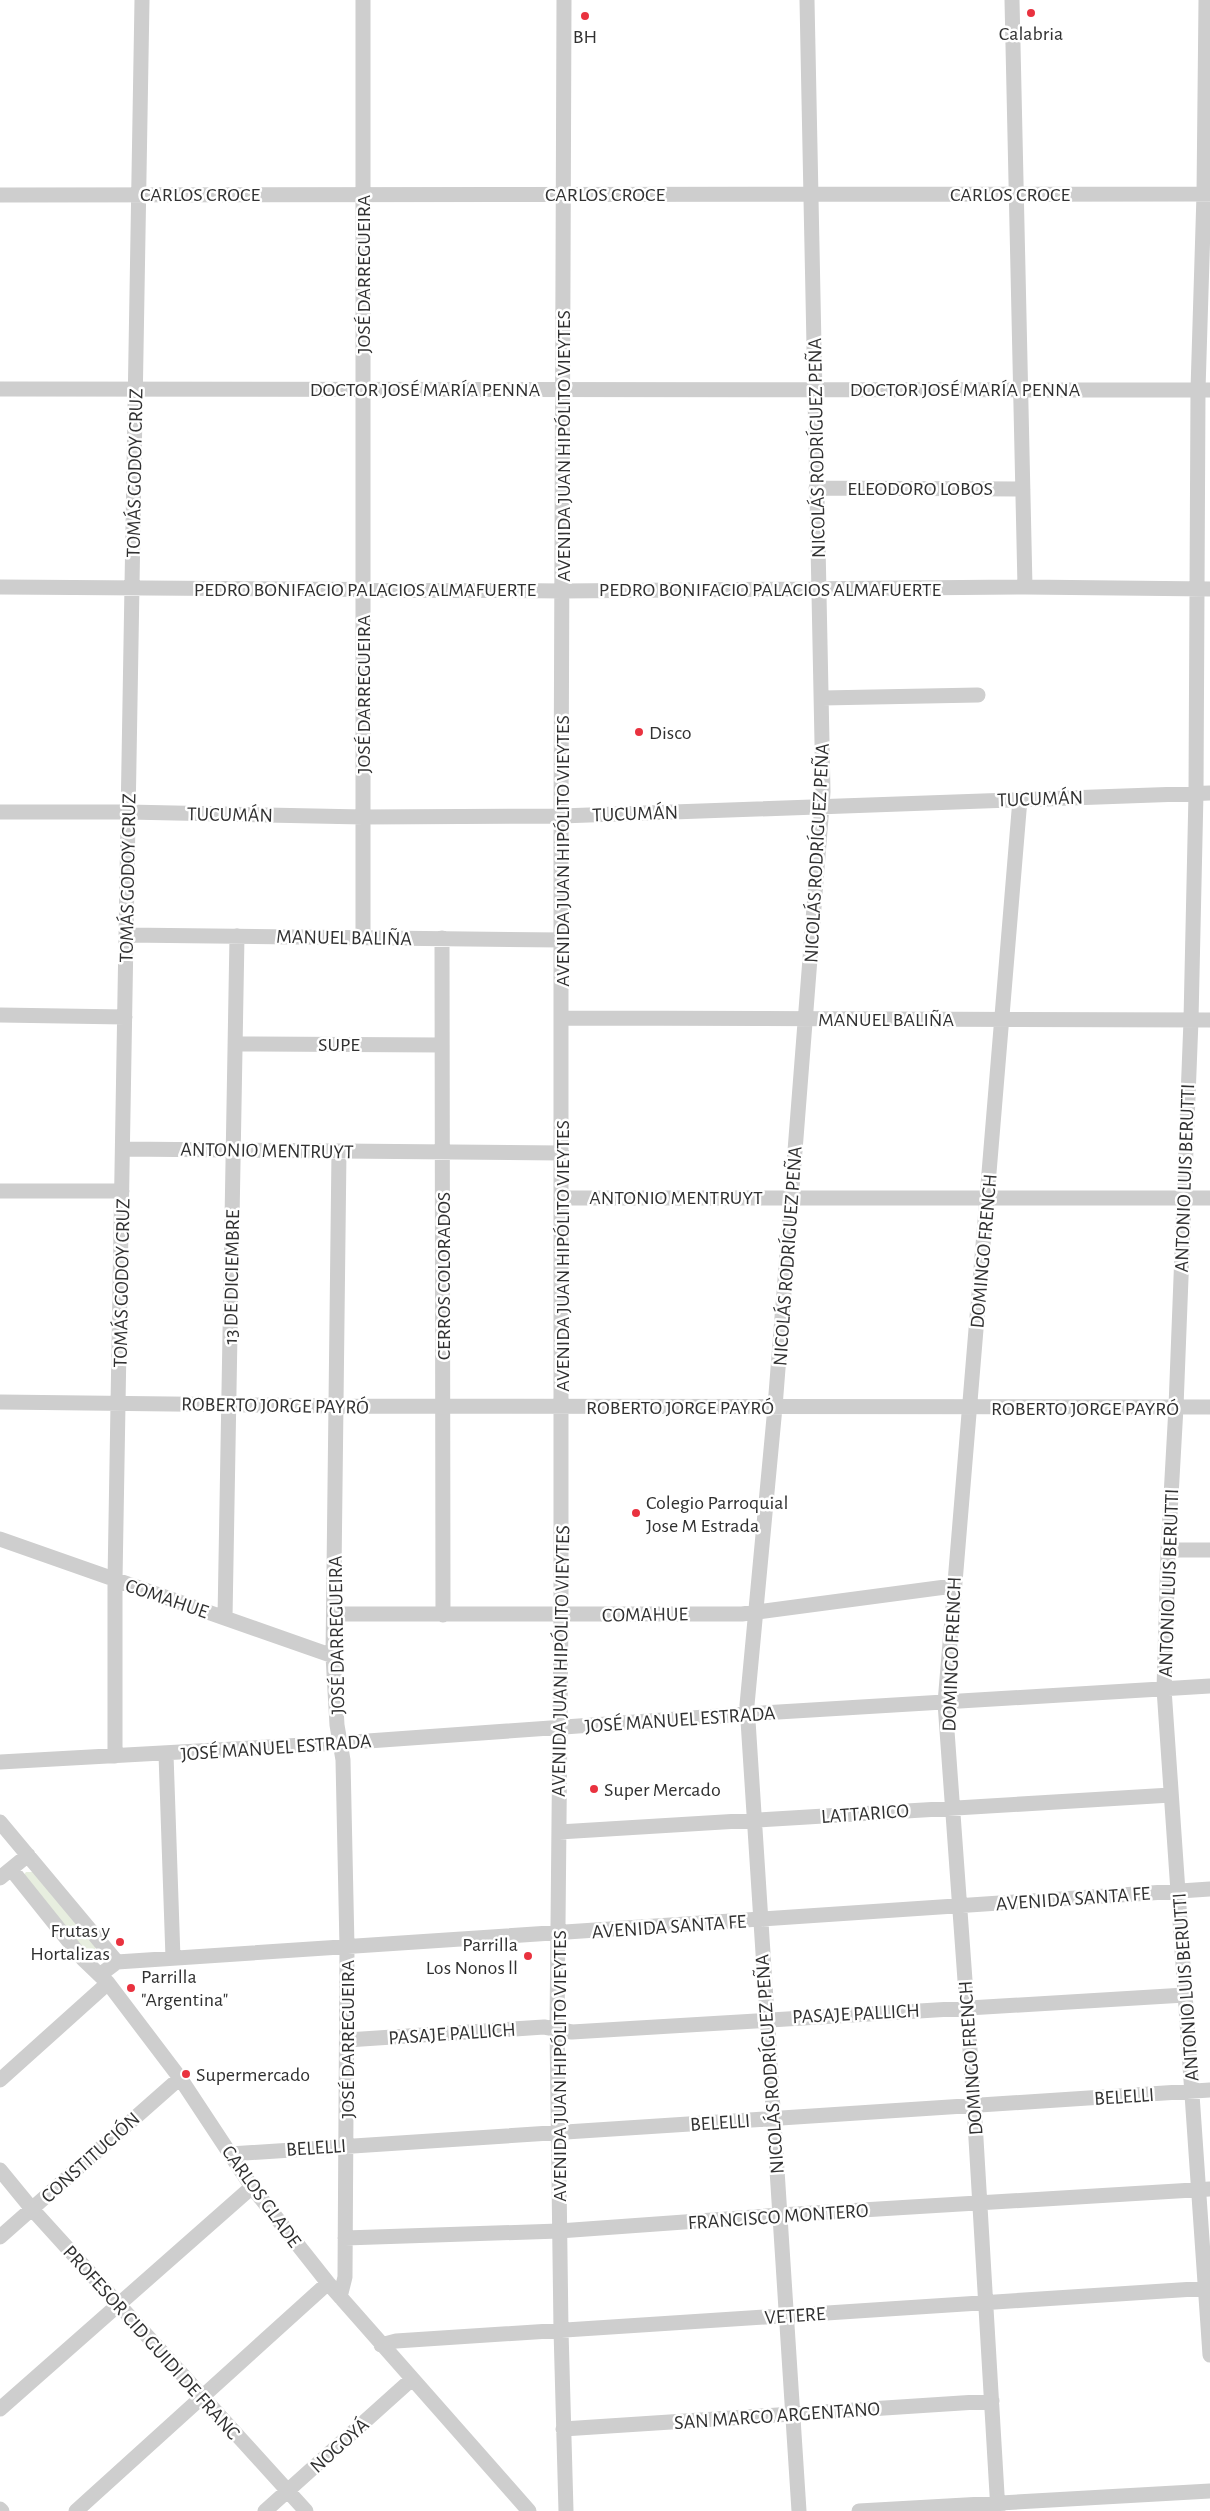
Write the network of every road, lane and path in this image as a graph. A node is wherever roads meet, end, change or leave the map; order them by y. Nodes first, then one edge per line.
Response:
1 (142, 0) edge
2 (363, 0) edge
3 (564, 0) edge
4 (807, 0) edge
5 (1012, 0) edge
6 (1206, 0) edge
7 (363, 193) junction
8 (564, 194) junction
9 (809, 194) junction
10 (1017, 194) junction
11 (1207, 194) edge
12 (0, 195) edge
13 (138, 195) junction
14 (0, 389) edge
15 (364, 389) junction
16 (564, 389) junction
17 (1021, 389) junction
18 (135, 390) junction
19 (815, 390) junction
20 (1204, 390) edge
21 (816, 488) junction
22 (1023, 489) junction
23 (0, 587) edge
24 (1025, 587) junction
25 (132, 588) junction
26 (819, 589) junction
27 (1204, 589) edge
28 (363, 590) junction
29 (563, 590) junction
30 (978, 695) dead end
31 (822, 698) junction
32 (1203, 793) edge
33 (1020, 799) junction
34 (822, 807) junction
35 (0, 812) edge
36 (128, 812) junction
37 (561, 816) junction
38 (363, 817) junction
39 (126, 935) junction
40 (237, 936) junction
41 (363, 938) junction
42 (442, 938) junction
43 (562, 940) junction
44 (0, 1015) edge
45 (125, 1016) junction
46 (562, 1018) junction
47 (806, 1018) junction
48 (1001, 1020) junction
49 (1191, 1020) junction
50 (1210, 1020) edge
51 (235, 1044) junction
52 (442, 1045) junction
53 (123, 1149) junction
54 (233, 1150) junction
55 (339, 1151) junction
56 (442, 1152) junction
57 (562, 1153) junction
58 (0, 1191) edge
59 (122, 1191) junction
60 (791, 1197) junction
61 (562, 1198) junction
62 (1183, 1198) junction
63 (1210, 1198) edge
64 (988, 1199) junction
65 (0, 1402) edge
66 (118, 1403) junction
67 (229, 1403) junction
68 (336, 1406) junction
69 (443, 1406) junction
70 (562, 1407) junction
71 (775, 1407) junction
72 (1176, 1407) junction
73 (1210, 1408) edge
74 (970, 1409) junction
75 (0, 1539) edge
76 (1168, 1550) junction
77 (1210, 1550) edge
78 (115, 1580) junction
79 (953, 1586) junction
80 (755, 1613) junction
81 (334, 1614) junction
82 (443, 1614) junction
83 (561, 1615) junction
84 (225, 1618) junction
85 (333, 1656) junction
86 (1210, 1686) edge
87 (1164, 1690) junction
88 (945, 1703) junction
89 (747, 1714) junction
90 (560, 1727) junction
91 (340, 1743) junction
92 (166, 1754) junction
93 (115, 1756) junction
94 (0, 1762) edge
95 (1171, 1795) junction
96 (952, 1808) junction
97 (754, 1820) junction
98 (0, 1822) edge
99 (559, 1832) junction
100 (28, 1854) junction
101 (5, 1874) edge
102 (1210, 1889) edge
103 (1178, 1891) junction
104 (959, 1906) junction
105 (759, 1920) junction
106 (559, 1933) junction
107 (347, 1947) junction
108 (174, 1958) junction
109 (117, 1962) junction
110 (105, 1978) junction
111 (1185, 1995) junction
112 (966, 2006) junction
113 (766, 2018) junction
114 (557, 2029) junction
115 (347, 2040) junction
116 (180, 2078) junction
117 (0, 2080) edge
118 (1210, 2090) edge
119 (1192, 2091) junction
120 (974, 2105) junction
121 (772, 2119) junction
122 (558, 2132) junction
123 (346, 2145) junction
124 (230, 2154) junction
125 (0, 2170) edge
126 (252, 2187) junction
127 (1204, 2189) edge
128 (980, 2203) junction
129 (32, 2209) junction
130 (780, 2215) junction
131 (559, 2231) junction
132 (0, 2237) edge
133 (345, 2238) junction
134 (328, 2283) junction
135 (1208, 2289) edge
136 (340, 2297) junction
137 (986, 2303) junction
138 (119, 2304) junction
139 (788, 2316) junction
140 (561, 2330) junction
141 (381, 2345) junction
142 (1210, 2355) edge
143 (412, 2380) junction
144 (203, 2398) junction
145 (992, 2401) junction
146 (0, 2409) edge
147 (794, 2414) junction
148 (563, 2430) junction
149 (288, 2491) junction
150 (1210, 2491) edge
151 (1109, 2504) edge
152 (998, 2507) edge
153 (76, 2511) edge
154 (265, 2511) edge
155 (306, 2511) edge
156 (529, 2511) edge
157 (566, 2511) edge
158 (799, 2511) edge
159 (859, 2511) edge

1 - 13 street, TOMÁS GODOY CRUZ
2 - 7 street, JOSÉ DARREGUEIRA
3 - 8 street, AVENIDA JUAN HIPÓLITO VIEYTES
4 - 9 street, NICOLÁS RODRÍGUEZ PEÑA
5 - 10 street
6 - 11 street, ANTONIO LUIS BERUTTI
7 - 8 street, CARLOS CROCE
7 - 13 street, CARLOS CROCE
7 - 15 street, JOSÉ DARREGUEIRA
8 - 9 street, CARLOS CROCE
8 - 16 street, AVENIDA JUAN HIPÓLITO VIEYTES
9 - 10 street, CARLOS CROCE
9 - 19 street, NICOLÁS RODRÍGUEZ PEÑA
10 - 11 street, CARLOS CROCE
10 - 17 street
11 - 20 street, ANTONIO LUIS BERUTTI
12 - 13 street, CARLOS CROCE
13 - 18 street, TOMÁS GODOY CRUZ
14 - 18 street, DOCTOR JOSÉ MARÍA PENNA
15 - 16 street, DOCTOR JOSÉ MARÍA PENNA
15 - 18 street, DOCTOR JOSÉ MARÍA PENNA
15 - 28 street, JOSÉ DARREGUEIRA
16 - 19 street, DOCTOR JOSÉ MARÍA PENNA
16 - 29 street, AVENIDA JUAN HIPÓLITO VIEYTES
17 - 19 street, DOCTOR JOSÉ MARÍA PENNA
17 - 20 street, DOCTOR JOSÉ MARÍA PENNA
17 - 22 street
18 - 25 street, TOMÁS GODOY CRUZ
19 - 21 street, NICOLÁS RODRÍGUEZ PEÑA
20 - 27 street, ANTONIO LUIS BERUTTI
21 - 22 street, ELEODORO LOBOS
21 - 26 street, NICOLÁS RODRÍGUEZ PEÑA
22 - 24 street
23 - 25 street, PEDRO BONIFACIO PALACIOS ALMAFUERTE
24 - 26 street, PEDRO BONIFACIO PALACIOS ALMAFUERTE
24 - 27 street, PEDRO BONIFACIO PALACIOS ALMAFUERTE
25 - 28 street, PEDRO BONIFACIO PALACIOS ALMAFUERTE
25 - 36 street, TOMÁS GODOY CRUZ
26 - 29 street, PEDRO BONIFACIO PALACIOS ALMAFUERTE
26 - 31 street, NICOLÁS RODRÍGUEZ PEÑA
27 - 32 street, ANTONIO LUIS BERUTTI
28 - 29 street, PEDRO BONIFACIO PALACIOS ALMAFUERTE
28 - 38 street, JOSÉ DARREGUEIRA
29 - 37 street, AVENIDA JUAN HIPÓLITO VIEYTES
30 - 31 street
31 - 34 street, NICOLÁS RODRÍGUEZ PEÑA
32 - 33 street, TUCUMÁN
32 - 49 street, ANTONIO LUIS BERUTTI
33 - 34 street, TUCUMÁN
33 - 48 street, DOMINGO FRENCH
34 - 37 street, TUCUMÁN
34 - 47 street, NICOLÁS RODRÍGUEZ PEÑA
35 - 36 street, TUCUMÁN
36 - 38 street, TUCUMÁN
36 - 39 street, TOMÁS GODOY CRUZ
37 - 38 street, TUCUMÁN
37 - 43 street, AVENIDA JUAN HIPÓLITO VIEYTES
38 - 41 street, JOSÉ DARREGUEIRA
39 - 40 street, MANUEL BALIÑA
39 - 45 street, TOMÁS GODOY CRUZ
40 - 41 street, MANUEL BALIÑA
40 - 51 street, 13 DE DICIEMBRE
41 - 42 street, MANUEL BALIÑA
42 - 43 street, MANUEL BALIÑA
42 - 52 street, CERROS COLORADOS
43 - 46 street, AVENIDA JUAN HIPÓLITO VIEYTES
44 - 45 street
45 - 53 street, TOMÁS GODOY CRUZ
46 - 47 street, MANUEL BALIÑA
46 - 57 street, AVENIDA JUAN HIPÓLITO VIEYTES
47 - 48 street, MANUEL BALIÑA
47 - 60 street, NICOLÁS RODRÍGUEZ PEÑA
48 - 49 street, MANUEL BALIÑA
48 - 64 street, DOMINGO FRENCH
49 - 50 street, MANUEL BALIÑA
49 - 62 street, ANTONIO LUIS BERUTTI
51 - 52 street, SUPE
51 - 54 street, 13 DE DICIEMBRE
52 - 56 street, CERROS COLORADOS
53 - 54 street, ANTONIO MENTRUYT
53 - 59 street, TOMÁS GODOY CRUZ
54 - 55 street, ANTONIO MENTRUYT
54 - 67 street, 13 DE DICIEMBRE
55 - 56 street, ANTONIO MENTRUYT
55 - 68 street, JOSÉ DARREGUEIRA
56 - 57 street, ANTONIO MENTRUYT
56 - 69 street, CERROS COLORADOS
57 - 61 street, AVENIDA JUAN HIPÓLITO VIEYTES
58 - 59 street
59 - 66 street, TOMÁS GODOY CRUZ
60 - 61 street, ANTONIO MENTRUYT
60 - 64 street, ANTONIO MENTRUYT
60 - 71 street, NICOLÁS RODRÍGUEZ PEÑA
61 - 70 street, AVENIDA JUAN HIPÓLITO VIEYTES
62 - 63 street, ANTONIO MENTRUYT
62 - 64 street, ANTONIO MENTRUYT
62 - 72 street, ANTONIO LUIS BERUTTI
64 - 74 street, DOMINGO FRENCH
65 - 66 street, ROBERTO JORGE PAYRÓ
66 - 67 street, ROBERTO JORGE PAYRÓ
66 - 78 street, TOMÁS GODOY CRUZ
67 - 68 street, ROBERTO JORGE PAYRÓ
67 - 84 street, 13 DE DICIEMBRE
68 - 69 street, ROBERTO JORGE PAYRÓ
68 - 81 street, JOSÉ DARREGUEIRA
69 - 70 street, ROBERTO JORGE PAYRÓ
69 - 82 street, CERROS COLORADOS
70 - 71 street, ROBERTO JORGE PAYRÓ
70 - 83 street, AVENIDA JUAN HIPÓLITO VIEYTES
71 - 74 street, ROBERTO JORGE PAYRÓ
71 - 80 street, NICOLÁS RODRÍGUEZ PEÑA
72 - 73 street, ROBERTO JORGE PAYRÓ
72 - 74 street, ROBERTO JORGE PAYRÓ
72 - 76 street, ANTONIO LUIS BERUTTI
74 - 79 street, DOMINGO FRENCH
75 - 78 street, COMAHUE
76 - 77 street
76 - 87 street, ANTONIO LUIS BERUTTI
78 - 84 street, COMAHUE
78 - 93 street, TOMÁS GODOY CRUZ
79 - 80 street, COMAHUE
79 - 88 street, DOMINGO FRENCH
80 - 83 street, COMAHUE
80 - 89 street, NICOLÁS RODRÍGUEZ PEÑA
81 - 82 street, COMAHUE
81 - 85 street, JOSÉ DARREGUEIRA
82 - 83 street, COMAHUE
83 - 90 street, AVENIDA JUAN HIPÓLITO VIEYTES
84 - 85 street, COMAHUE
85 - 91 street, JOSÉ DARREGUEIRA
86 - 87 street, JOSÉ MANUEL ESTRADA
87 - 88 street, JOSÉ MANUEL ESTRADA
87 - 95 street, ANTONIO LUIS BERUTTI
88 - 89 street, JOSÉ MANUEL ESTRADA
88 - 96 street, DOMINGO FRENCH
89 - 90 street, JOSÉ MANUEL ESTRADA
89 - 97 street, NICOLÁS RODRÍGUEZ PEÑA
90 - 91 street, JOSÉ MANUEL ESTRADA
90 - 99 street, AVENIDA JUAN HIPÓLITO VIEYTES
91 - 92 street, JOSÉ MANUEL ESTRADA
91 - 107 street, JOSÉ DARREGUEIRA
92 - 93 street, JOSÉ MANUEL ESTRADA
92 - 108 street
93 - 94 street, JOSÉ MANUEL ESTRADA
95 - 96 street, LATTARICO
95 - 103 street, ANTONIO LUIS BERUTTI
96 - 97 street, LATTARICO
96 - 104 street, DOMINGO FRENCH
97 - 99 street, LATTARICO
97 - 105 street, NICOLÁS RODRÍGUEZ PEÑA
98 - 100 street
99 - 106 street, AVENIDA JUAN HIPÓLITO VIEYTES
100 - 101 street
100 - 109 street
101 - 110 street, CARLOS GLADE
102 - 103 street, AVENIDA SANTA FE
103 - 104 street, AVENIDA SANTA FE
103 - 111 street, ANTONIO LUIS BERUTTI
104 - 105 street, AVENIDA SANTA FE
104 - 112 street, DOMINGO FRENCH
105 - 106 street, AVENIDA SANTA FE
105 - 113 street, NICOLÁS RODRÍGUEZ PEÑA
106 - 107 street, AVENIDA SANTA FE
106 - 114 street, AVENIDA JUAN HIPÓLITO VIEYTES
107 - 108 street, AVENIDA SANTA FE
107 - 115 street, JOSÉ DARREGUEIRA
108 - 109 street, AVENIDA SANTA FE
109 - 110 street
110 - 116 street, CARLOS GLADE
110 - 117 street
111 - 112 street, PASAJE PALLICH
111 - 119 street, ANTONIO LUIS BERUTTI
112 - 113 street, PASAJE PALLICH
112 - 120 street, DOMINGO FRENCH
113 - 114 street, PASAJE PALLICH
113 - 121 street, NICOLÁS RODRÍGUEZ PEÑA
114 - 115 street, PASAJE PALLICH
114 - 122 street, AVENIDA JUAN HIPÓLITO VIEYTES
115 - 123 street, JOSÉ DARREGUEIRA
116 - 124 street, CARLOS GLADE
116 - 129 street, CONSTITUCIÓN
118 - 119 street, BELELLI
119 - 120 street, BELELLI
119 - 127 street, ANTONIO LUIS BERUTTI
120 - 121 street, BELELLI
120 - 128 street, DOMINGO FRENCH
121 - 122 street, BELELLI
121 - 130 street, NICOLÁS RODRÍGUEZ PEÑA
122 - 123 street, BELELLI
122 - 131 street, AVENIDA JUAN HIPÓLITO VIEYTES
123 - 124 street, BELELLI
123 - 133 street, JOSÉ DARREGUEIRA
124 - 126 street, CARLOS GLADE
125 - 129 street, PROFESOR CID GUIDI DE FRANC
126 - 134 street, CARLOS GLADE
126 - 138 street
127 - 128 street, FRANCISCO MONTERO
127 - 135 street, ANTONIO LUIS BERUTTI
128 - 130 street, FRANCISCO MONTERO
128 - 137 street, DOMINGO FRENCH
129 - 132 street, CONSTITUCIÓN
129 - 138 street, PROFESOR CID GUIDI DE FRANC
130 - 131 street, FRANCISCO MONTERO
130 - 139 street, NICOLÁS RODRÍGUEZ PEÑA
131 - 133 street, FRANCISCO MONTERO
131 - 140 street, AVENIDA JUAN HIPÓLITO VIEYTES
133 - 136 street, JOSÉ DARREGUEIRA
134 - 136 street, CARLOS GLADE
134 - 144 street
135 - 137 street, VETERE
135 - 142 street, ANTONIO LUIS BERUTTI
136 - 141 street, CARLOS GLADE
137 - 139 street, VETERE
137 - 145 street, DOMINGO FRENCH
138 - 144 street, PROFESOR CID GUIDI DE FRANC
138 - 146 street
139 - 140 street, VETERE
139 - 147 street, NICOLÁS RODRÍGUEZ PEÑA
140 - 141 street, VETERE
140 - 148 street, AVENIDA JUAN HIPÓLITO VIEYTES
141 - 143 street, CARLOS GLADE
143 - 149 street, NOGOYÁ
143 - 156 street, CARLOS GLADE
144 - 149 street, PROFESOR CID GUIDI DE FRANC
144 - 153 street
145 - 147 street, SAN MARCO ARGENTANO
145 - 152 street, DOMINGO FRENCH
147 - 148 street, SAN MARCO ARGENTANO
147 - 158 street, NICOLÁS RODRÍGUEZ PEÑA
148 - 157 street, AVENIDA JUAN HIPÓLITO VIEYTES
149 - 154 street, NOGOYÁ
149 - 155 street, PROFESOR CID GUIDI DE FRANC
150 - 151 street
151 - 152 street
152 - 159 street

